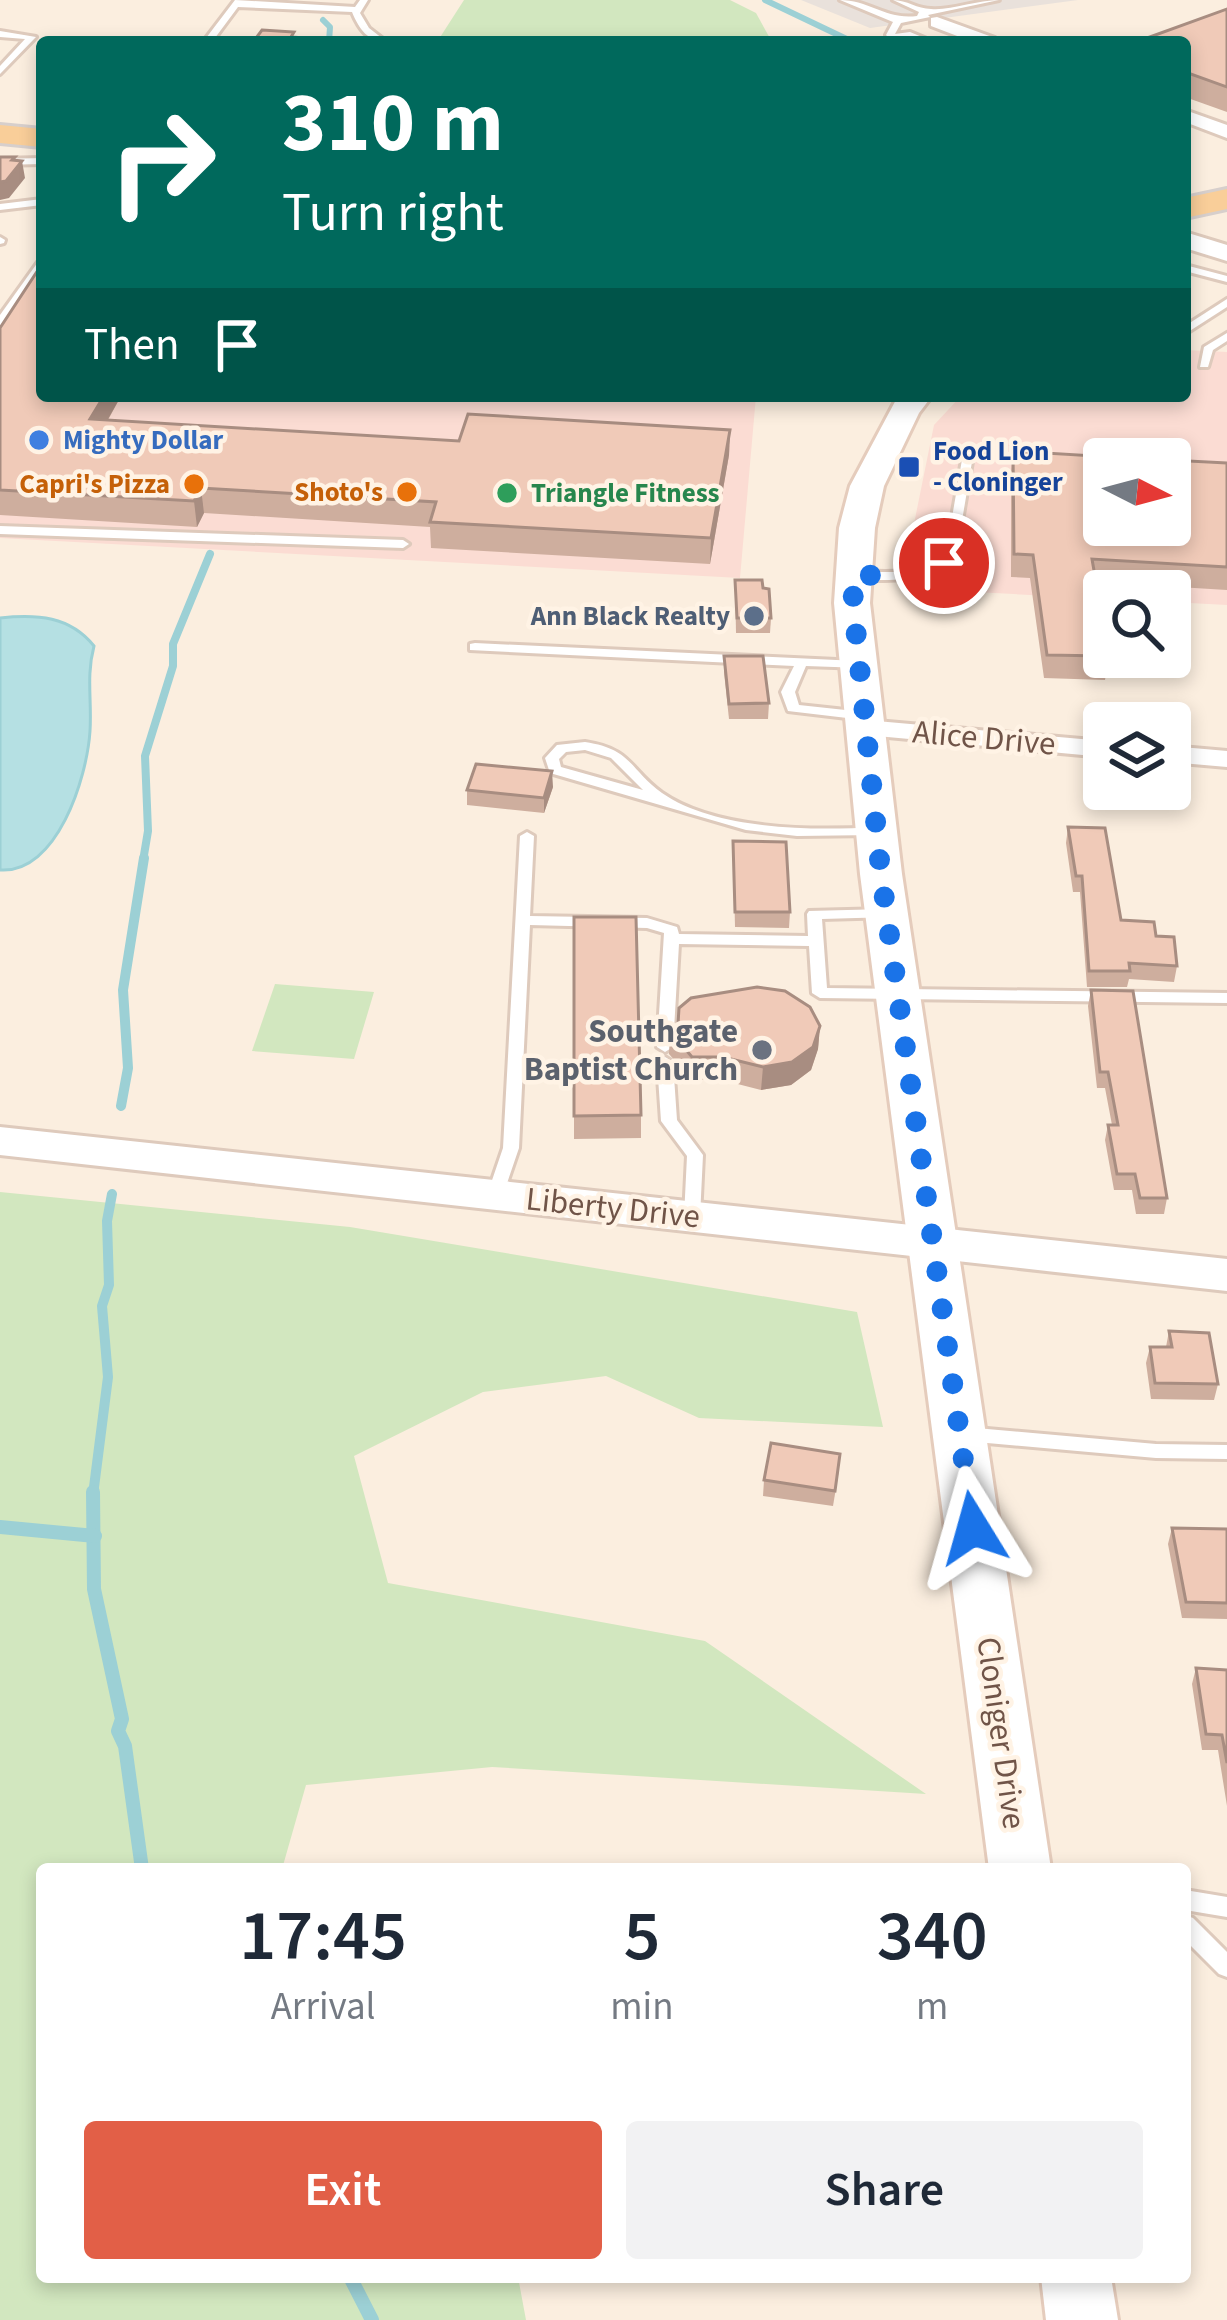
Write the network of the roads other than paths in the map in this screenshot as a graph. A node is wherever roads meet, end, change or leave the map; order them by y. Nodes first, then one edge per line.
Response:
1 (844, 0) edge
2 (897, 0) edge
3 (995, 0) edge
4 (238, 2) edge
5 (960, 2) edge
6 (361, 5) edge
7 (928, 16) junction
8 (898, 21) junction
9 (0, 34) edge
10 (212, 36) edge
11 (374, 36) edge
12 (892, 36) edge
13 (975, 36) edge
14 (0, 71) edge
15 (1191, 118) edge
16 (1227, 132) edge
17 (0, 134) edge
18 (36, 137) edge
19 (36, 161) edge
20 (0, 162) edge
21 (1227, 199) edge
22 (36, 203) edge
23 (0, 207) edge
24 (1191, 207) edge
25 (1191, 242) edge
26 (1227, 253) edge
27 (1191, 270) edge
28 (36, 272) edge
29 (1203, 273) junction
30 (1191, 276) edge
31 (1227, 279) edge
32 (1227, 301) edge
33 (0, 323) edge
34 (1191, 324) edge
35 (1227, 336) edge
36 (1204, 365) dead end
37 (911, 402) edge
38 (968, 450) dead end
39 (0, 530) edge
40 (403, 544) dead end
41 (854, 575) junction
42 (475, 647) dead end
43 (802, 662) junction
44 (859, 664) junction
45 (864, 722) junction
46 (1083, 747) edge
47 (1191, 756) edge
48 (1227, 759) edge
49 (665, 801) junction
50 (876, 831) junction
51 (527, 836) dead end
52 (887, 914) junction
53 (523, 920) junction
54 (672, 939) junction
55 (816, 941) junction
56 (898, 994) junction
57 (1227, 998) edge
58 (0, 1141) edge
59 (495, 1195) junction
60 (692, 1217) junction
61 (934, 1244) junction
62 (1227, 1275) edge
63 (960, 1434) junction
64 (1227, 1452) edge
65 (1019, 1863) edge
66 (1191, 1901) edge
67 (1227, 1906) edge
68 (1191, 1931) edge
69 (1227, 1967) edge
70 (1077, 2283) edge
71 (1082, 2320) edge

1 - 8 lane
2 - 7 lane
3 - 5 lane
4 - 6 lane
4 - 10 lane
5 - 7 lane
6 - 11 lane
7 - 8 lane
7 - 13 street
8 - 12 lane
9 - 14 lane
15 - 16 street
17 - 18 main road
19 - 20 lane
21 - 24 main road
22 - 23 lane
25 - 26 street
27 - 29 lane
28 - 33 lane
29 - 30 lane
29 - 31 lane
32 - 34 lane
35 - 36 lane
37 - 41 main road, Cloniger Drive
38 - 41 lane
39 - 40 lane
41 - 44 main road, Cloniger Drive
42 - 43 lane
43 - 44 lane
43 - 45 lane
44 - 45 main road, Cloniger Drive
45 - 46 street, Alice Drive
45 - 50 main road, Cloniger Drive
47 - 48 street
49 - 49 lane
49 - 50 lane
50 - 52 main road, Cloniger Drive
51 - 53 lane
52 - 55 lane
52 - 56 main road, Cloniger Drive
53 - 54 lane
53 - 59 lane
54 - 55 lane
54 - 60 lane
55 - 56 lane
56 - 57 lane
56 - 61 main road, Cloniger Drive
58 - 59 street, Liberty Drive
59 - 60 street, Liberty Drive
60 - 61 street, Liberty Drive
61 - 62 street, Liberty Drive
61 - 63 main road, Cloniger Drive
63 - 64 lane
63 - 65 main road, Cloniger Drive
66 - 67 lane
68 - 69 lane
70 - 71 main road

